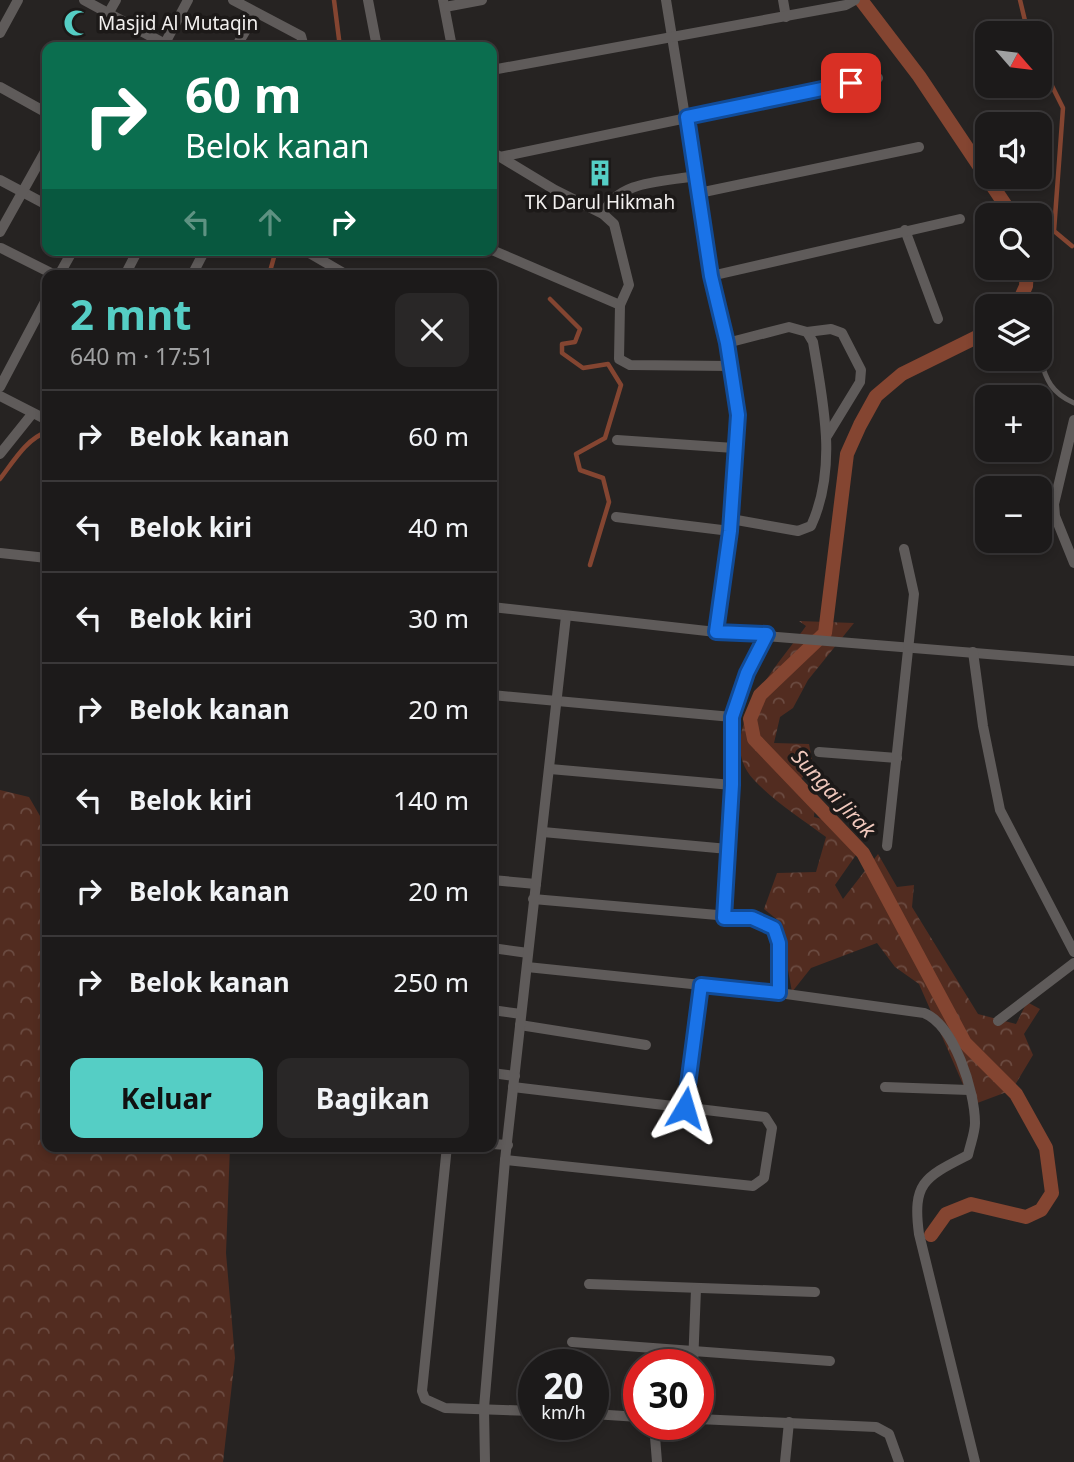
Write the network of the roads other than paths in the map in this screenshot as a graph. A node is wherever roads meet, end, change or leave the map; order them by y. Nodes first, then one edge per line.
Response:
1 (18, 0) edge
2 (84, 0) edge
3 (116, 0) edge
4 (188, 0) edge
5 (233, 0) edge
6 (368, 0) edge
7 (482, 0) edge
8 (666, 0) edge
9 (783, 0) edge
10 (855, 0) edge
11 (444, 4) edge
12 (256, 13) junction
13 (108, 14) junction
14 (786, 17) junction
15 (0, 33) edge
16 (673, 38) junction
17 (157, 42) edge
18 (166, 42) edge
19 (239, 42) edge
20 (303, 42) edge
21 (376, 42) edge
22 (451, 42) edge
23 (497, 69) edge
24 (878, 78) dead end
25 (0, 87) edge
26 (42, 110) edge
27 (687, 117) junction
28 (919, 147) dead end
29 (497, 154) edge
30 (497, 155) edge
31 (42, 158) edge
32 (695, 176) junction
33 (0, 180) edge
34 (24, 193) junction
35 (699, 193) junction
36 (42, 202) edge
37 (604, 214) junction
38 (960, 219) dead end
39 (905, 230) junction
40 (0, 232) edge
41 (0, 251) edge
42 (497, 252) edge
43 (315, 256) edge
44 (45, 270) edge
45 (339, 270) edge
46 (711, 276) junction
47 (620, 305) junction
48 (42, 307) edge
49 (937, 319) dead end
50 (807, 332) junction
51 (727, 343) junction
52 (731, 366) junction
53 (1045, 371) edge
54 (0, 387) edge
55 (0, 396) edge
56 (1074, 403) edge
57 (32, 414) junction
58 (42, 417) edge
59 (1074, 420) edge
60 (827, 436) junction
61 (617, 440) dead end
62 (734, 448) junction
63 (0, 454) edge
64 (616, 517) dead end
65 (730, 525) junction
66 (904, 549) dead end
67 (0, 553) edge
68 (42, 557) edge
69 (1074, 563) edge
70 (497, 608) edge
71 (566, 616) junction
72 (716, 632) junction
73 (767, 634) junction
74 (910, 646) junction
75 (973, 652) junction
76 (1074, 661) edge
77 (497, 696) edge
78 (557, 704) junction
79 (732, 717) junction
80 (819, 752) dead end
81 (897, 758) junction
82 (550, 769) junction
83 (732, 785) junction
84 (543, 832) junction
85 (887, 846) dead end
86 (728, 849) junction
87 (497, 880) edge
88 (536, 884) junction
89 (533, 899) junction
90 (724, 918) junction
91 (497, 949) edge
92 (1074, 952) edge
93 (528, 953) junction
94 (1074, 963) edge
95 (527, 967) junction
96 (701, 985) junction
97 (779, 993) junction
98 (497, 1012) edge
99 (520, 1019) junction
100 (998, 1021) dead end
101 (646, 1045) dead end
102 (497, 1075) edge
103 (514, 1081) junction
104 (886, 1087) dead end
105 (969, 1090) junction
106 (685, 1108) junction
107 (497, 1145) edge
108 (508, 1146) junction
109 (446, 1152) edge
110 (505, 1160) junction
111 (589, 1284) dead end
112 (696, 1289) junction
113 (815, 1292) dead end
114 (572, 1342) dead end
115 (666, 1349) edge
116 (693, 1349) edge
117 (714, 1353) edge
118 (830, 1361) dead end
119 (484, 1408) junction
120 (518, 1410) edge
121 (714, 1420) edge
122 (789, 1422) junction
123 (655, 1440) edge
124 (485, 1462) edge
125 (657, 1462) edge
126 (785, 1462) edge
127 (899, 1462) edge
128 (975, 1462) edge

1 - 15 street
2 - 13 street
3 - 13 street
4 - 18 street
5 - 12 street
6 - 21 street
7 - 11 street
8 - 16 street
9 - 14 street
10 - 14 street
11 - 22 street
12 - 19 street
12 - 20 street
13 - 17 street
14 - 16 street
16 - 23 street
16 - 27 street
24 - 27 street
25 - 26 street
27 - 29 street
27 - 32 street
28 - 35 street
30 - 37 street
31 - 34 street
32 - 35 street
32 - 37 street
33 - 34 street
34 - 36 street
34 - 40 street
35 - 46 street
37 - 47 street
38 - 39 street
39 - 46 street
39 - 49 street
41 - 44 street
42 - 47 street
43 - 45 street
46 - 51 street
47 - 52 street
48 - 54 street
50 - 51 street
50 - 60 street
50 - 60 street
51 - 52 street
52 - 62 street
53 - 56 lane
55 - 57 street
57 - 58 street
57 - 63 street
59 - 69 street
60 - 65 street
61 - 62 street
62 - 65 street
64 - 65 street
65 - 72 street
66 - 74 street
67 - 68 street
70 - 71 street
71 - 72 street
71 - 78 street
72 - 73 street
73 - 74 street
73 - 79 street
74 - 75 street
74 - 81 street
75 - 76 street
75 - 92 street
77 - 78 street
78 - 79 street
78 - 82 street
79 - 83 street
80 - 81 street
81 - 85 street
82 - 83 street
82 - 84 street
83 - 86 street
84 - 86 street
84 - 88 street
86 - 90 street
87 - 88 street
88 - 89 street
89 - 90 street
89 - 93 street
90 - 97 street
91 - 93 street
93 - 95 street
94 - 100 street
95 - 96 street
95 - 99 street
96 - 97 street
96 - 106 street
97 - 105 street
98 - 99 street
99 - 101 street
99 - 103 street
102 - 103 street
103 - 106 street
103 - 108 street
104 - 105 street
105 - 128 street
106 - 110 street
107 - 108 street
108 - 110 street
109 - 119 street
110 - 119 street
111 - 112 street
112 - 113 street
112 - 116 street
114 - 115 street
117 - 118 street
119 - 120 street
119 - 124 street
121 - 122 street
122 - 126 street
122 - 127 street
123 - 125 street

